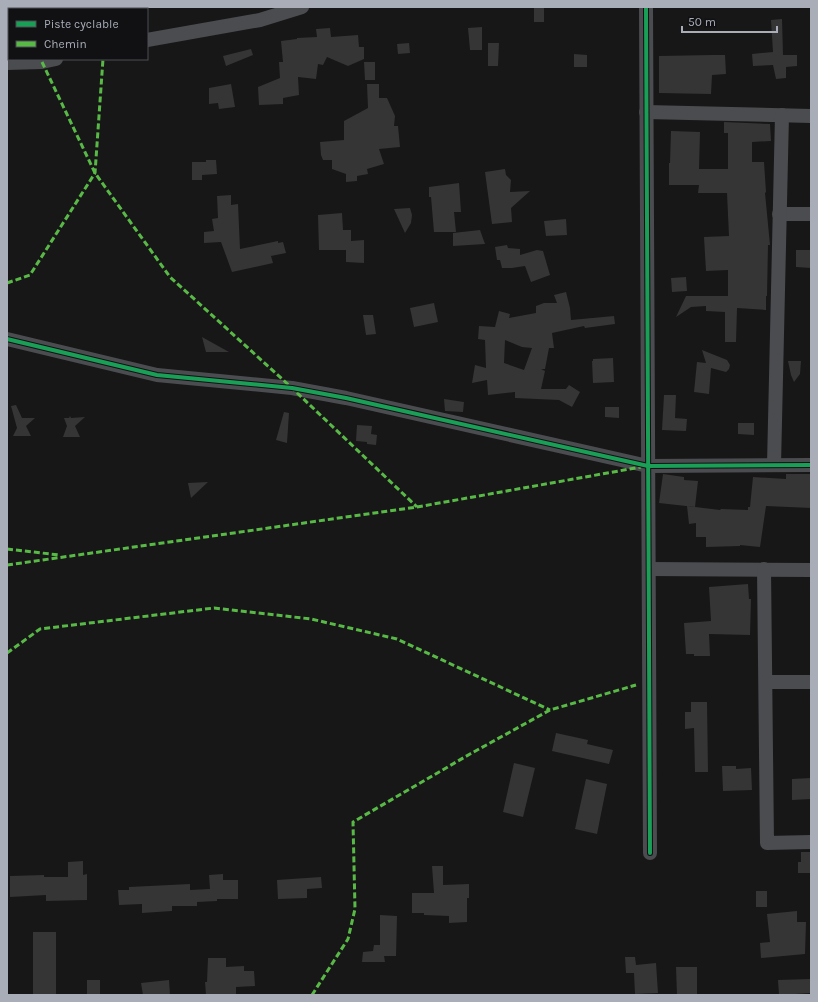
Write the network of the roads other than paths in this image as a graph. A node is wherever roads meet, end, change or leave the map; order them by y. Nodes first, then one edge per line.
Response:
1 (302, 7) edge
2 (646, 7) edge
3 (148, 40) edge
4 (42, 61) edge
5 (7, 63) edge
6 (646, 112) junction
7 (782, 115) junction
8 (811, 116) edge
9 (779, 214) junction
10 (811, 214) edge
11 (7, 339) edge
12 (774, 465) junction
13 (811, 465) edge
14 (648, 466) junction
15 (649, 569) junction
16 (764, 569) junction
17 (811, 570) edge
18 (766, 682) junction
19 (811, 682) edge
20 (811, 842) edge
21 (650, 853) dead end

1 - 3 street
2 - 6 street
4 - 5 street
6 - 7 street
6 - 14 street
7 - 8 street
7 - 9 street
9 - 10 street
9 - 12 street
11 - 14 street
12 - 13 street
12 - 14 street
14 - 15 street
15 - 16 street
15 - 21 street
16 - 17 street
16 - 18 street
18 - 19 street
18 - 20 street

